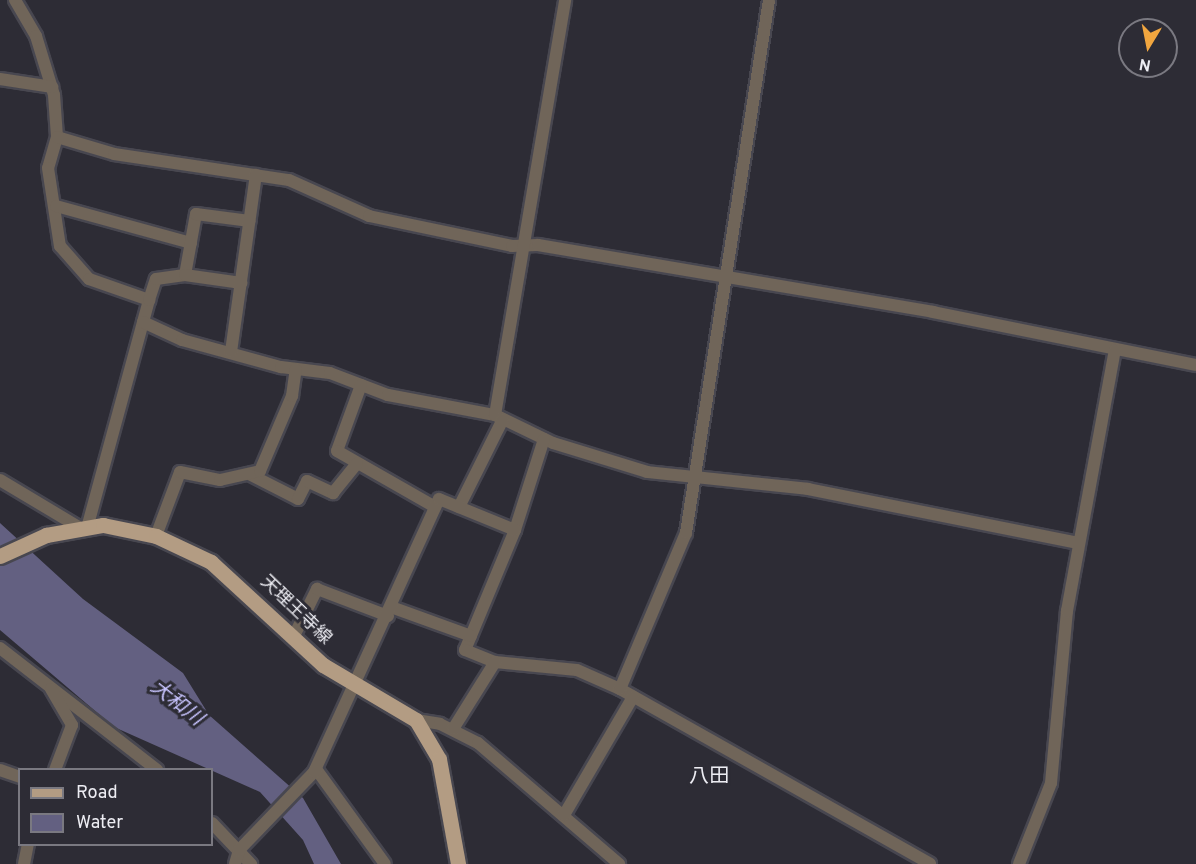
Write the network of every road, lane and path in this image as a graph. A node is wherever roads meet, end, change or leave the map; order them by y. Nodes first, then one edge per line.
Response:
1 (15, 0) edge
2 (565, 0) edge
3 (769, 0) edge
4 (0, 79) edge
5 (52, 87) junction
6 (57, 137) junction
7 (256, 175) junction
8 (56, 206) junction
9 (250, 221) junction
10 (191, 243) junction
11 (526, 245) junction
12 (185, 275) junction
13 (723, 276) junction
14 (241, 283) junction
15 (149, 300) junction
16 (143, 322) junction
17 (1115, 350) junction
18 (231, 352) junction
19 (1196, 365) edge
20 (296, 369) junction
21 (362, 385) junction
22 (499, 417) junction
23 (544, 439) junction
24 (357, 463) junction
25 (249, 474) junction
26 (0, 480) edge
27 (694, 481) junction
28 (435, 507) junction
29 (459, 507) junction
30 (82, 525) junction
31 (515, 530) junction
32 (156, 536) junction
33 (1079, 543) junction
34 (0, 556) edge
35 (390, 612) junction
36 (471, 636) junction
37 (293, 638) junction
38 (0, 648) edge
39 (495, 662) junction
40 (46, 681) junction
41 (356, 684) junction
42 (620, 689) junction
43 (633, 697) junction
44 (416, 720) junction
45 (453, 729) junction
46 (57, 768) edge
47 (155, 768) edge
48 (0, 770) edge
49 (315, 771) junction
50 (18, 776) edge
51 (564, 815) junction
52 (213, 824) edge
53 (28, 846) edge
54 (240, 849) junction
55 (24, 864) edge
56 (235, 864) edge
57 (251, 864) edge
58 (385, 864) edge
59 (458, 864) edge
60 (619, 864) edge
61 (930, 864) edge
62 (1019, 864) edge

1 - 5 street
2 - 11 street
3 - 13 street
4 - 5 street
5 - 6 street
6 - 7 street
6 - 8 street
7 - 9 street
7 - 11 street
8 - 10 street
8 - 15 street
9 - 10 street
9 - 14 street
10 - 12 street
11 - 13 street
11 - 22 street
12 - 14 street
12 - 15 street
13 - 17 street
13 - 27 street
14 - 18 street
15 - 16 street
16 - 18 street
16 - 30 street
17 - 19 street
17 - 33 street
18 - 20 street
20 - 21 street
20 - 25 street
21 - 22 street
21 - 24 street
22 - 23 street
22 - 29 street
23 - 27 street
23 - 31 street
24 - 25 street
24 - 28 street
25 - 32 street
26 - 30 street
27 - 33 street
27 - 42 street
28 - 29 street
28 - 35 street
29 - 31 street
30 - 32 main road, 天理王寺線
30 - 34 main road, 天理王寺線
31 - 36 street
32 - 37 main road, 天理王寺線
33 - 62 street
35 - 36 street
35 - 37 street
35 - 41 street
36 - 39 street
37 - 41 main road, 天理王寺線
38 - 40 street
39 - 42 street
39 - 45 street
40 - 46 street
40 - 47 street
41 - 44 main road, 天理王寺線
41 - 49 street
42 - 43 street
43 - 51 street
43 - 61 street
44 - 45 street
44 - 59 main road, 天理王寺線
45 - 51 street
48 - 50 street
49 - 54 street
49 - 58 street
51 - 60 street
52 - 54 street
53 - 55 street
54 - 56 street
54 - 57 street

